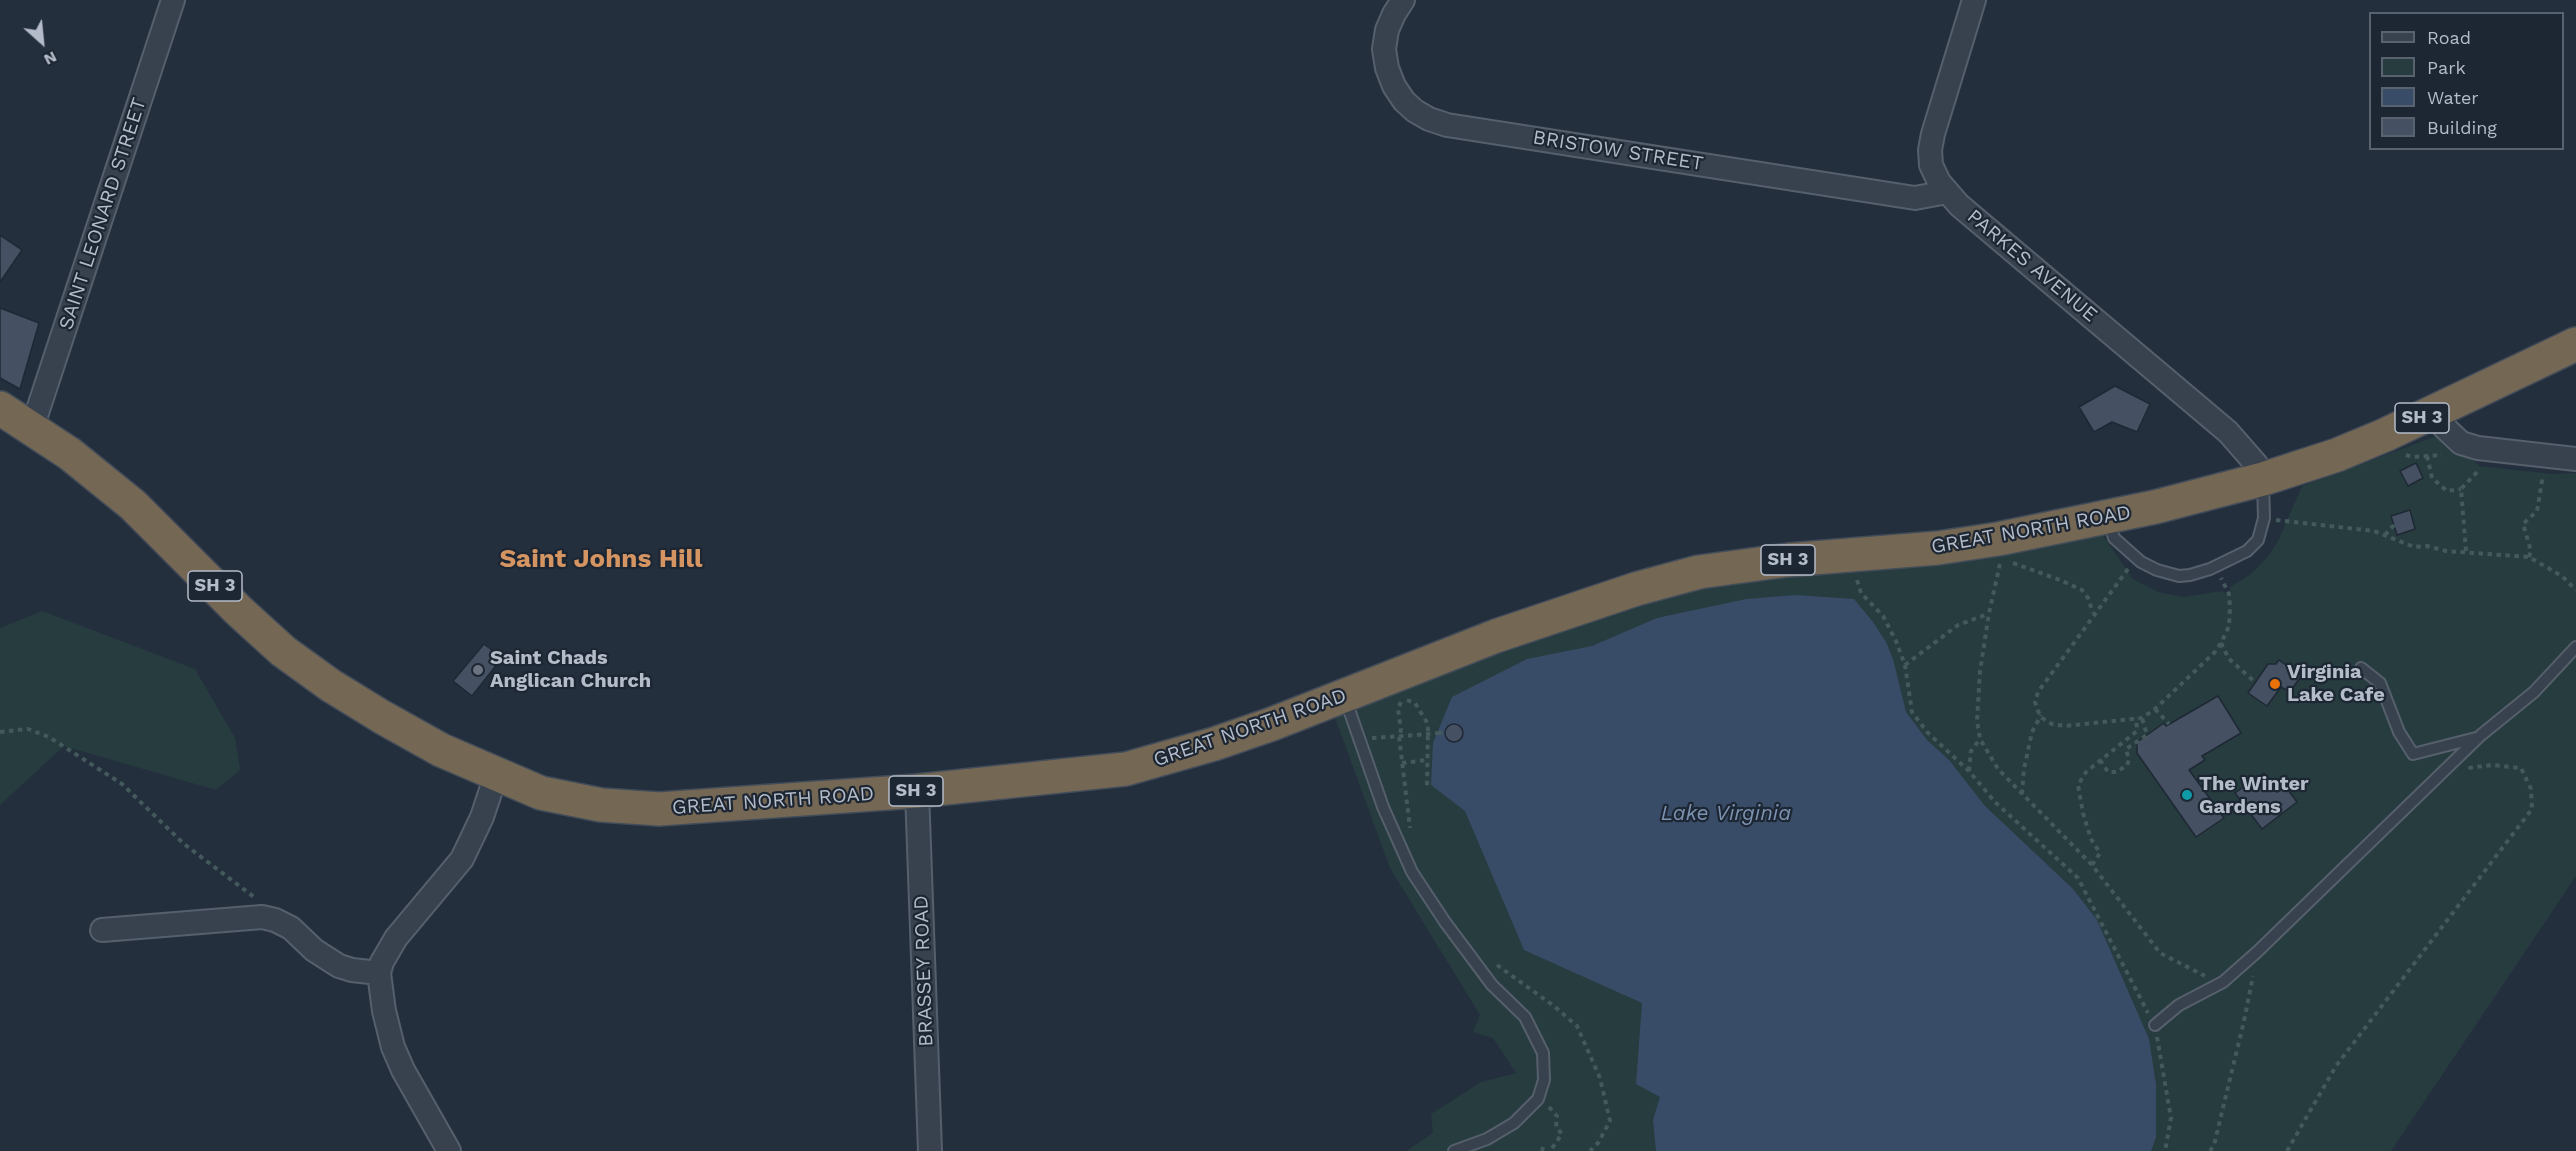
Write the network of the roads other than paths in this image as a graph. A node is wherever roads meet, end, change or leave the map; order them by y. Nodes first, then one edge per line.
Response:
1 (173, 0) edge
2 (1403, 0) edge
3 (1974, 0) edge
4 (1947, 192) junction
5 (2576, 344) edge
6 (0, 408) edge
7 (2437, 412) junction
8 (32, 428) junction
9 (2576, 459) edge
10 (2263, 479) junction
11 (2108, 518) junction
12 (2576, 647) edge
13 (2361, 668) dead end
14 (1344, 695) junction
15 (2478, 737) junction
16 (496, 775) junction
17 (917, 791) junction
18 (102, 930) dead end
19 (380, 973) junction
20 (2154, 1025) road end
21 (449, 1151) edge
22 (930, 1151) edge
23 (1454, 1151) edge

1 - 8 street, SAINT LEONARD STREET
2 - 4 street, BRISTOW STREET
3 - 4 street, PARKES AVENUE
4 - 10 street, PARKES AVENUE
5 - 7 highway, GREAT NORTH ROAD / SH 3
6 - 8 highway, GREAT NORTH ROAD / SH 3
7 - 9 street
7 - 10 highway, GREAT NORTH ROAD / SH 3
8 - 16 highway, GREAT NORTH ROAD / SH 3
10 - 11 highway, GREAT NORTH ROAD / SH 3
10 - 11 lane
11 - 14 highway, GREAT NORTH ROAD / SH 3
12 - 15 lane
13 - 15 lane
14 - 17 highway, GREAT NORTH ROAD / SH 3
14 - 23 lane
15 - 20 lane
16 - 17 highway, GREAT NORTH ROAD / SH 3
16 - 19 street
17 - 22 street, BRASSEY ROAD
18 - 19 street
19 - 21 street

